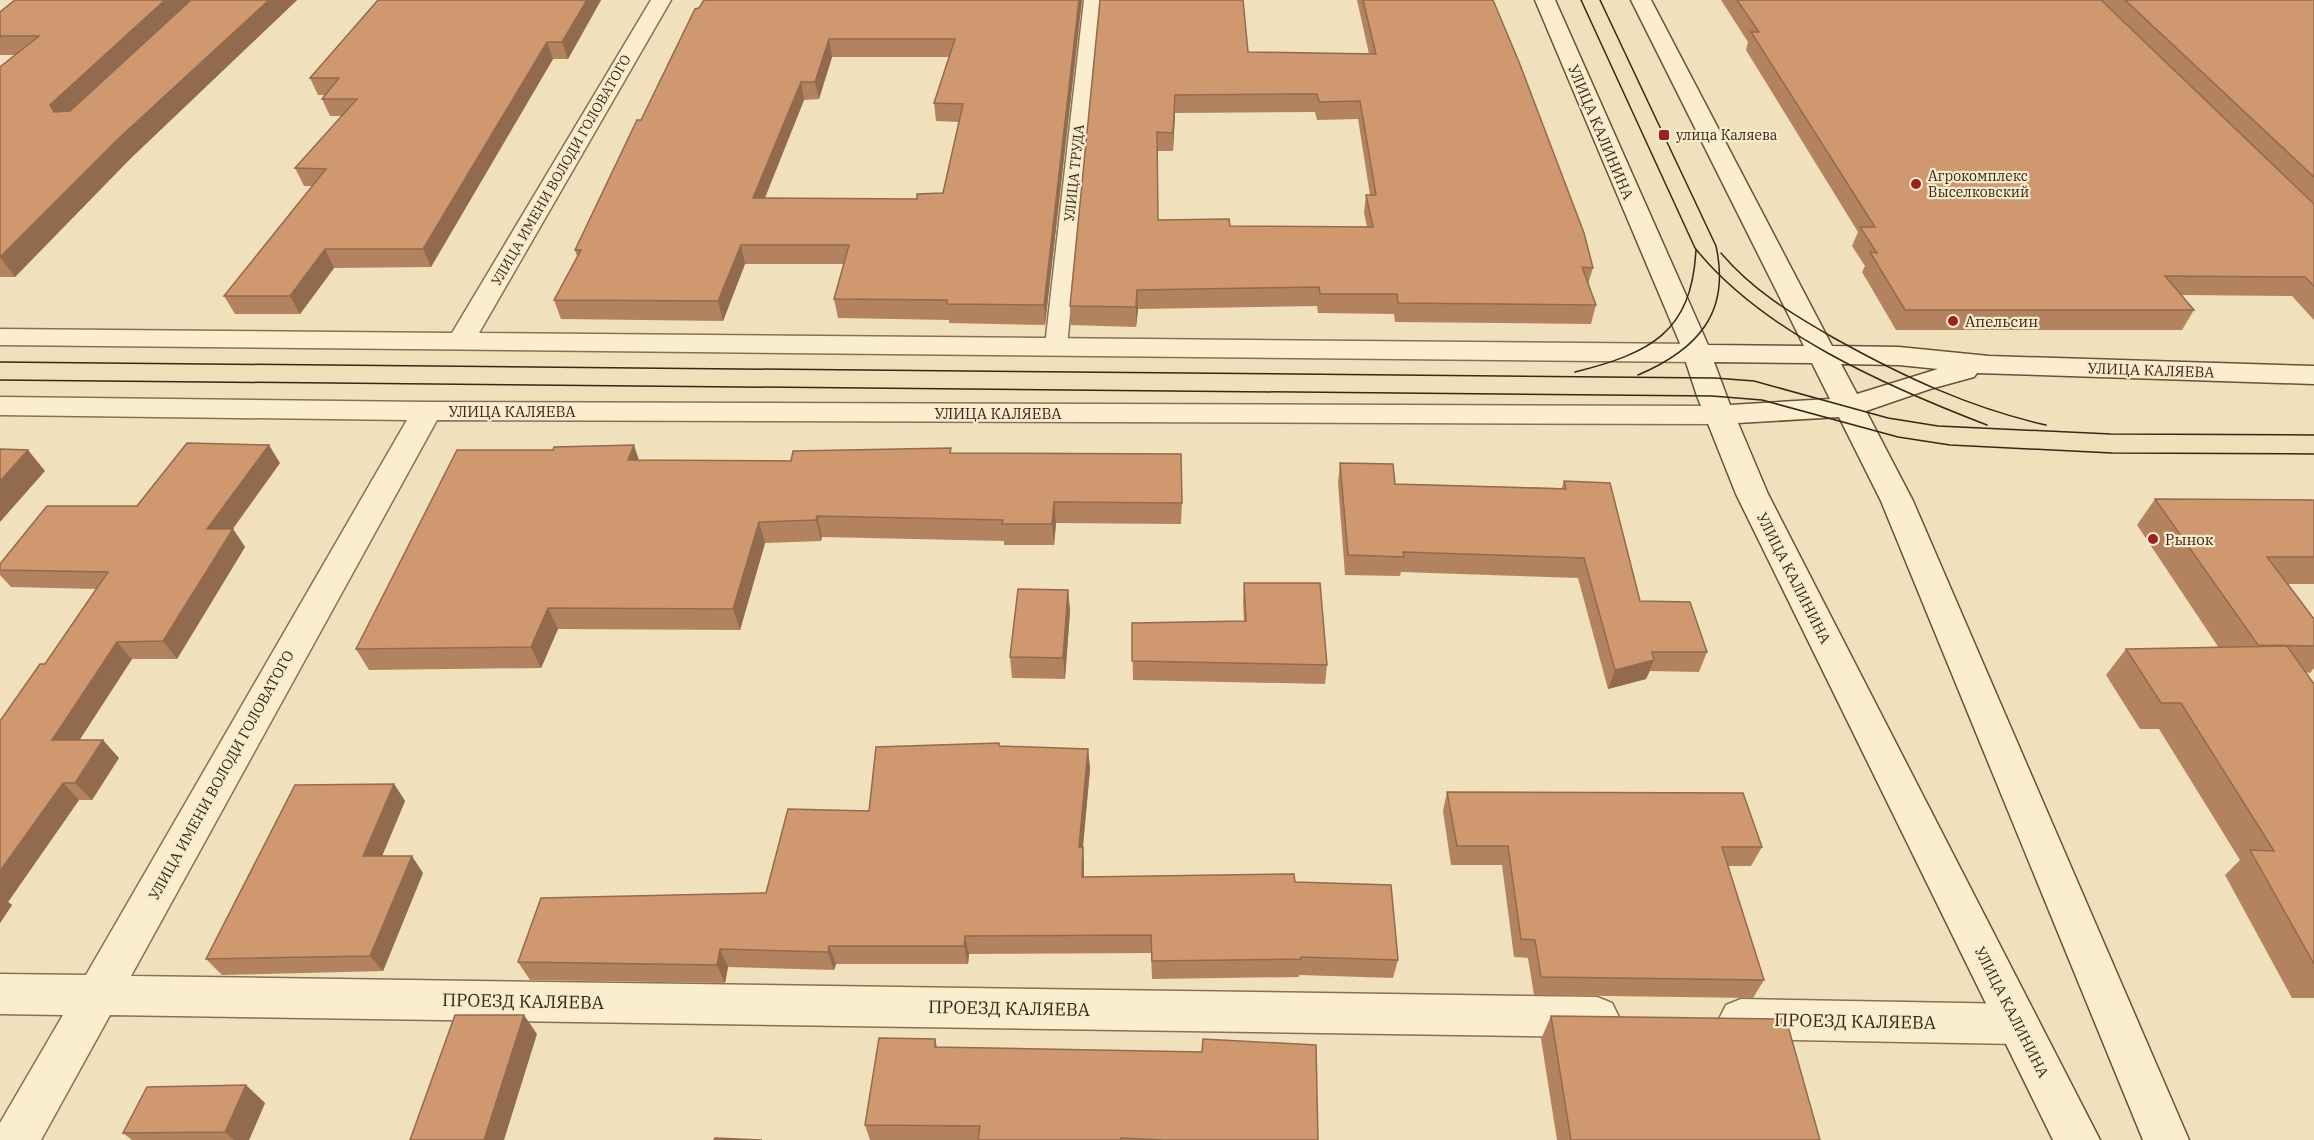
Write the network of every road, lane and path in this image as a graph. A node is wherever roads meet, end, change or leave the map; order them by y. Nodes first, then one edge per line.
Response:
1 (661, 0) edge
2 (1092, 0) edge
3 (1545, 0) edge
4 (1641, 0) edge
5 (0, 337) edge
6 (461, 341) junction
7 (1056, 346) junction
8 (1697, 352) junction
9 (1823, 354) junction
10 (1989, 365) junction
11 (2314, 375) edge
12 (0, 406) edge
13 (1848, 407) junction
14 (427, 411) junction
15 (1720, 415) junction
16 (0, 994) edge
17 (98, 994) junction
18 (1637, 1018) edge
19 (1708, 1019) edge
20 (2018, 1024) junction
21 (16, 1140) edge
22 (2077, 1140) edge
23 (2166, 1140) edge

1 - 6 street, УЛИЦА ИМЕНИ ВОЛОДИ ГОЛОВАТОГО
2 - 7 lane, УЛИЦА ТРУДА
3 - 8 street, УЛИЦА КАЛИНИНА
4 - 9 street
5 - 6 street, УЛИЦА КАЛЯЕВА
6 - 7 street, УЛИЦА КАЛЯЕВА
7 - 8 street, УЛИЦА КАЛЯЕВА
8 - 9 street, УЛИЦА КАЛЯЕВА
8 - 15 street, УЛИЦА КАЛИНИНА
9 - 10 street, УЛИЦА КАЛЯЕВА
9 - 13 street
10 - 11 street, УЛИЦА КАЛЯЕВА
10 - 13 street, УЛИЦА КАЛЯЕВА
12 - 14 street, УЛИЦА КАЛЯЕВА
13 - 15 street, УЛИЦА КАЛЯЕВА
13 - 23 street
14 - 15 street, УЛИЦА КАЛЯЕВА
14 - 17 street, УЛИЦА ИМЕНИ ВОЛОДИ ГОЛОВАТОГО
15 - 20 street, УЛИЦА КАЛИНИНА
16 - 17 street, ПРОЕЗД КАЛЯЕВА
17 - 18 street, ПРОЕЗД КАЛЯЕВА
17 - 21 street, УЛИЦА ИМЕНИ ВОЛОДИ ГОЛОВАТОГО
19 - 20 street, ПРОЕЗД КАЛЯЕВА
20 - 22 street, УЛИЦА КАЛИНИНА

